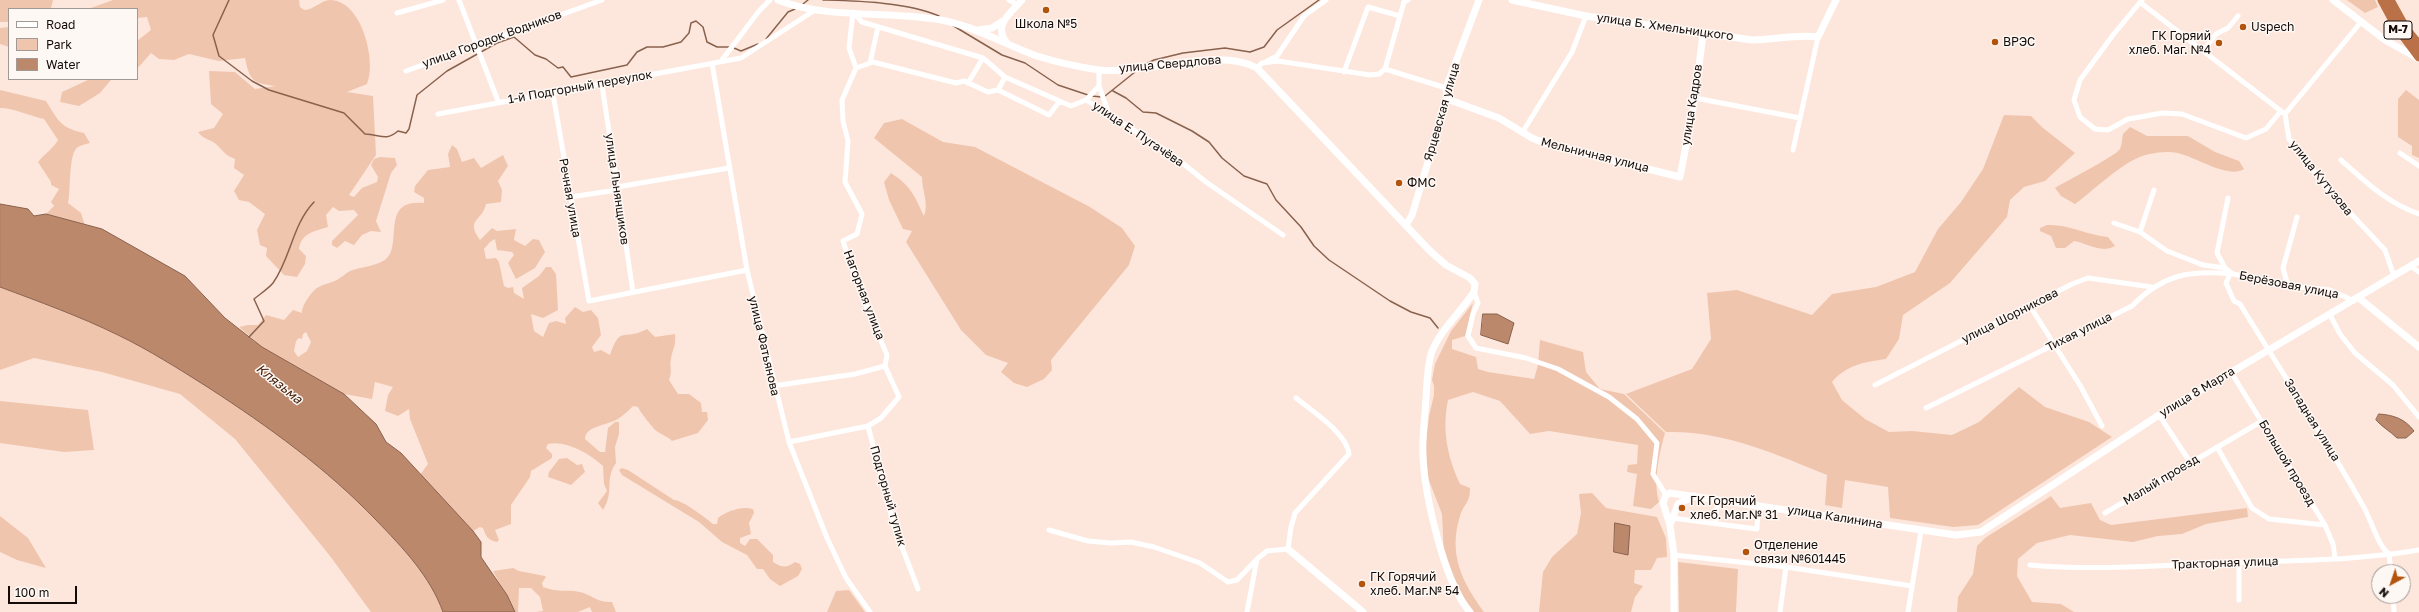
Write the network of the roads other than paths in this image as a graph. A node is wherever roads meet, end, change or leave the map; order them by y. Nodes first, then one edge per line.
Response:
1 (443, 0) edge
2 (459, 0) edge
3 (602, 0) edge
4 (770, 0) edge
5 (778, 0) edge
6 (1009, 0) edge
7 (1326, 0) edge
8 (1408, 0) edge
9 (1479, 0) edge
10 (1512, 0) edge
11 (1836, 0) edge
12 (2333, 0) edge
13 (2382, 0) edge
14 (2390, 0) edge
15 (791, 2) edge
16 (1020, 2) edge
17 (2142, 2) edge
18 (816, 9) junction
19 (853, 12) junction
20 (397, 13) dead end
21 (1400, 16) junction
22 (1586, 16) junction
23 (2238, 16) dead end
24 (1003, 21) junction
25 (2361, 22) junction
26 (878, 27) junction
27 (975, 30) junction
28 (1703, 34) junction
29 (1818, 36) junction
30 (1009, 44) junction
31 (476, 46) junction
32 (2419, 46) edge
33 (2203, 51) junction
34 (983, 58) junction
35 (2419, 58) edge
36 (722, 60) junction
37 (712, 63) junction
38 (870, 63) junction
39 (1260, 66) junction
40 (856, 68) junction
41 (1385, 69) junction
42 (1099, 70) junction
43 (406, 71) dead end
44 (1344, 72) junction
45 (1005, 77) junction
46 (968, 83) junction
47 (602, 85) junction
48 (1099, 86) junction
49 (1446, 88) junction
50 (998, 90) junction
51 (553, 94) junction
52 (1695, 98) junction
53 (1447, 99) junction
54 (1086, 100) junction
55 (498, 101) junction
56 (1059, 102) junction
57 (2283, 113) junction
58 (438, 114) dead end
59 (1109, 114) junction
60 (1800, 118) junction
61 (1522, 133) junction
62 (1793, 150) dead end
63 (2400, 153) dead end
64 (2341, 160) dead end
65 (2419, 166) edge
66 (729, 168) junction
67 (1680, 177) joint
68 (617, 189) junction
69 (2154, 190) dead end
70 (570, 198) junction
71 (2228, 198) dead end
72 (2419, 214) edge
73 (2297, 217) dead end
74 (2114, 223) dead end
75 (1406, 225) junction
76 (2140, 232) junction
77 (1283, 235) dead end
78 (2419, 261) edge
79 (2411, 266) junction
80 (2225, 268) junction
81 (747, 270) junction
82 (2419, 272) edge
83 (2231, 274) junction
84 (2394, 276) junction
85 (2288, 286) junction
86 (2152, 287) junction
87 (634, 292) junction
88 (1474, 292) junction
89 (2357, 299) junction
90 (2030, 306) junction
91 (2330, 315) junction
92 (2055, 345) junction
93 (2419, 347) edge
94 (2268, 351) junction
95 (885, 366) junction
96 (2231, 372) junction
97 (1875, 385) dead end
98 (773, 386) junction
99 (1296, 398) dead end
100 (1926, 408) dead end
101 (2159, 415) junction
102 (2419, 417) edge
103 (2262, 421) junction
104 (868, 426) junction
105 (2102, 426) dead end
106 (789, 442) junction
107 (2217, 447) junction
108 (2190, 462) junction
109 (1666, 495) junction
110 (1681, 496) junction
111 (1718, 499) junction
112 (1758, 504) junction
113 (2105, 513) dead end
114 (1669, 519) junction
115 (1715, 524) junction
116 (2325, 525) junction
117 (1049, 530) dead end
118 (1921, 531) junction
119 (1981, 532) joint
120 (1288, 549) junction
121 (2419, 550) edge
122 (1674, 554) junction
123 (2389, 554) junction
124 (2335, 558) junction
125 (1257, 559) junction
126 (2240, 562) junction
127 (2390, 564) edge
128 (2030, 565) dead end
129 (1786, 567) junction
130 (1912, 586) junction
131 (918, 589) dead end
132 (2239, 600) dead end
133 (870, 612) edge
134 (1247, 612) edge
135 (1363, 612) edge
136 (1470, 612) edge
137 (1674, 612) edge
138 (1780, 612) edge
139 (1908, 612) edge

1 - 20 street
2 - 31 street
3 - 31 street, улица Городок Водников
4 - 36 street
5 - 15 main road, улица Свердлова
6 - 16 street
7 - 39 street
8 - 21 street
9 - 49 main road, Ярцевская улица
10 - 22 main road, улица Б. Хмельницкого
11 - 29 main road
12 - 25 main road
13 - 35 highway, М-7
14 - 32 highway, М-7
15 - 18 main road, улица Свердлова
16 - 24 main road
17 - 33 street
17 - 57 street
18 - 19 main road, улица Свердлова
18 - 36 street, 1-й Подгорный переулок
19 - 26 street, улица Е. Пугачёва
19 - 27 main road, улица Свердлова
19 - 40 street
21 - 41 street
21 - 44 street
22 - 28 main road, улица Б. Хмельницкого
22 - 61 street
23 - 33 street
24 - 27 main road
24 - 30 main road
25 - 35 main road
25 - 57 street
26 - 34 street, улица Е. Пугачёва
26 - 38 street
27 - 30 main road, улица Свердлова
28 - 29 main road, улица Б. Хмельницкого
28 - 52 main road, улица Кадров
29 - 60 street
30 - 42 main road, улица Свердлова
31 - 43 street, улица Городок Водников
31 - 55 street
33 - 57 street
34 - 45 street, улица Е. Пугачёва
34 - 46 street
36 - 37 street, 1-й Подгорный переулок
37 - 47 street, 1-й Подгорный переулок
37 - 66 street, улица Фатьянова
38 - 40 street
38 - 46 street
39 - 42 main road, улица Свердлова
39 - 44 street
39 - 75 main road, улица Свердлова
40 - 95 street, Нагорная улица
41 - 44 street
41 - 49 street
42 - 48 street
45 - 50 street
45 - 56 street, улица Е. Пугачёва
46 - 50 street
47 - 51 street, 1-й Подгорный переулок
47 - 68 street, улица Льнянщиков
48 - 54 street
48 - 59 street
49 - 53 main road, Ярцевская улица
50 - 56 street
51 - 55 street, 1-й Подгорный переулок
51 - 70 street, Речная улица
52 - 60 street
52 - 67 main road, улица Кадров
53 - 61 main road, Мельничная улица
53 - 75 main road, Ярцевская улица
54 - 56 street, улица Е. Пугачёва
54 - 59 street, улица Е. Пугачёва
55 - 58 street, 1-й Подгорный переулок
57 - 84 street, улица Кутузова
59 - 77 street, улица Е. Пугачёва
60 - 62 street
61 - 67 main road, Мельничная улица
63 - 65 street
64 - 72 street
66 - 68 street
66 - 81 street, улица Фатьянова
68 - 70 street
68 - 87 street, улица Льнянщиков
69 - 76 street
70 - 87 street, Речная улица
71 - 80 street
73 - 85 street
74 - 76 street, Берёзовая улица
75 - 88 main road, улица Свердлова
76 - 80 street, Берёзовая улица
78 - 79 main road, улица 8 Марта
79 - 82 street
79 - 84 main road, улица 8 Марта
80 - 83 street, Берёзовая улица
81 - 87 street
81 - 98 street, улица Фатьянова
83 - 85 street, Берёзовая улица
83 - 86 street, Тихая улица
83 - 94 street, Западная улица
84 - 89 main road, улица 8 Марта
85 - 89 street, Берёзовая улица
86 - 90 street, улица Шорникова
86 - 92 street, Тихая улица
88 - 109 street
88 - 136 main road
89 - 91 main road, улица 8 Марта
89 - 93 main road
90 - 92 street
90 - 97 street, улица Шорникова
91 - 94 main road, улица 8 Марта
91 - 102 street
92 - 100 street, Тихая улица
92 - 105 street
94 - 96 main road, улица 8 Марта
94 - 123 street, Западная улица
95 - 98 street
95 - 104 street, Нагорная улица
96 - 101 main road, улица 8 Марта
96 - 103 street, Большой проезд
98 - 106 street, улица Фатьянова
99 - 120 street
101 - 108 street
101 - 119 main road, улица 8 Марта
103 - 107 street, Малый проезд
103 - 116 street, Большой проезд
104 - 106 street
104 - 131 street, Подгорный тупик
106 - 133 street, улица Фатьянова
107 - 108 street, Малый проезд
107 - 116 street
108 - 113 street, Малый проезд
109 - 110 main road
109 - 114 main road
110 - 111 main road, улица Калинина
110 - 114 main road
111 - 112 main road, улица Калинина
111 - 115 street
112 - 115 street
112 - 118 main road, улица Калинина
114 - 115 street
114 - 122 main road
116 - 124 street, Большой проезд
117 - 125 street
118 - 119 main road, улица Калинина
118 - 130 street
120 - 125 street
120 - 135 main road
121 - 123 street, Тракторная улица
122 - 129 street
122 - 137 main road
123 - 124 street, Тракторная улица
123 - 127 street, Западная улица
124 - 126 street, Тракторная улица
125 - 134 street
126 - 128 street, Тракторная улица
126 - 132 street
129 - 130 street
129 - 138 street
130 - 139 street

